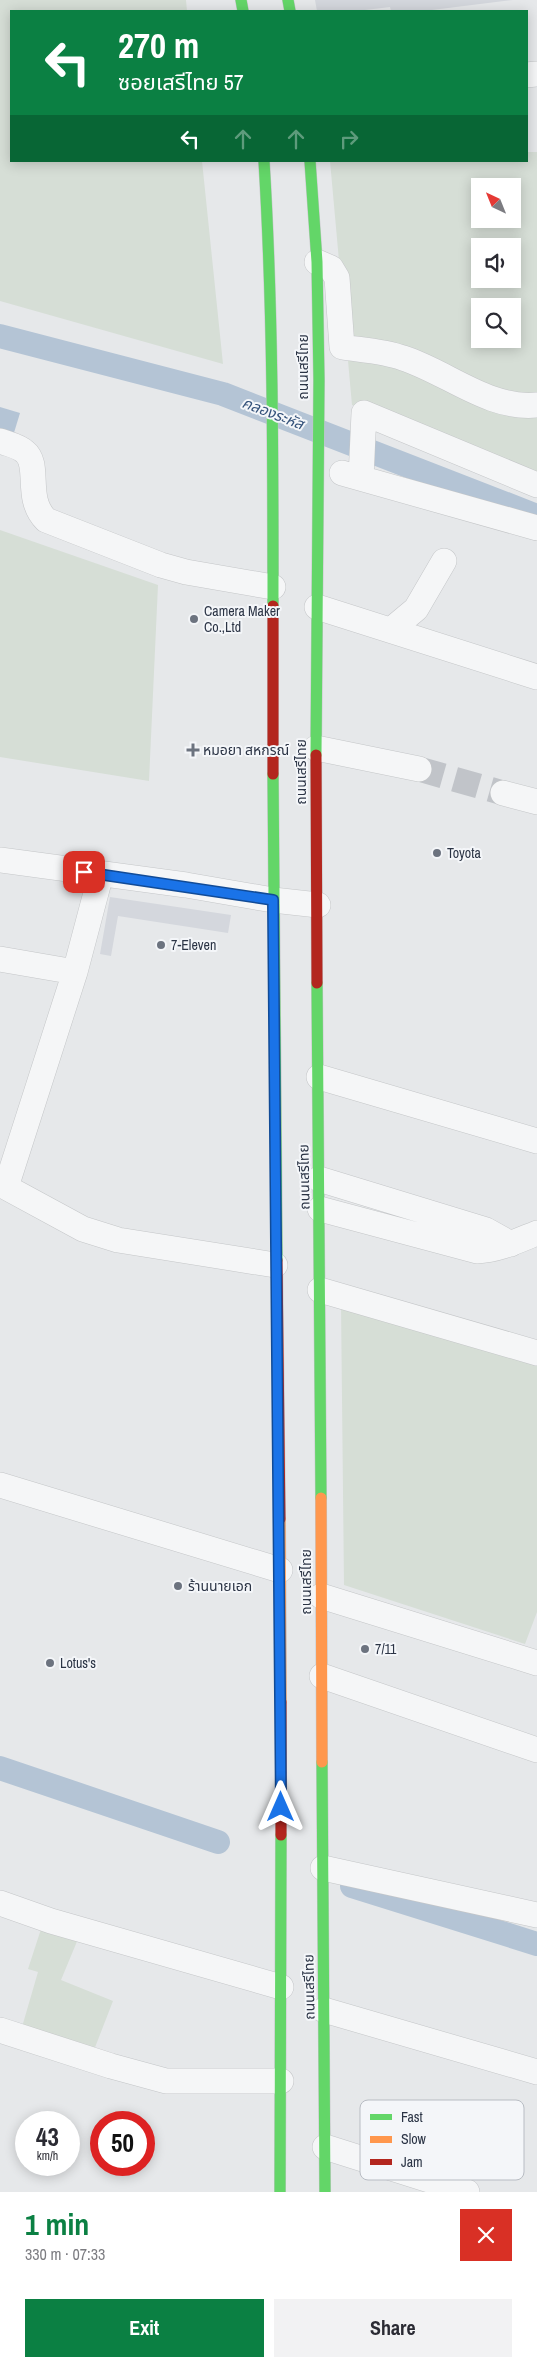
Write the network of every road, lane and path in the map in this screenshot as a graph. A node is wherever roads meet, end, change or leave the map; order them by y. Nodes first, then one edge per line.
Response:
1 (264, 162) edge
2 (310, 162) edge
3 (317, 262) junction
4 (537, 405) edge
5 (0, 441) edge
6 (537, 485) edge
7 (537, 528) edge
8 (444, 561) dead end
9 (273, 587) junction
10 (316, 606) junction
11 (392, 629) junction
12 (537, 677) edge
13 (316, 748) junction
14 (418, 769) tunnel mouth
15 (503, 793) tunnel mouth
16 (537, 802) edge
17 (0, 860) edge
18 (101, 874) junction
19 (273, 900) junction
20 (318, 904) junction
21 (0, 959) edge
22 (75, 972) junction
23 (319, 1077) junction
24 (537, 1141) edge
25 (319, 1180) junction
26 (3, 1186) edge
27 (320, 1209) junction
28 (386, 1213) junction
29 (537, 1233) edge
30 (275, 1265) junction
31 (320, 1290) junction
32 (537, 1353) edge
33 (0, 1485) edge
34 (280, 1570) junction
35 (321, 1596) junction
36 (537, 1663) edge
37 (322, 1676) junction
38 (537, 1750) edge
39 (323, 1868) junction
40 (0, 1903) edge
41 (537, 1915) edge
42 (281, 1987) junction
43 (324, 2010) junction
44 (0, 2030) edge
45 (537, 2072) edge
46 (281, 2081) junction
47 (325, 2147) junction
48 (360, 2158) edge
49 (428, 2180) edge
50 (280, 2192) edge
51 (325, 2192) edge
52 (466, 2192) edge

1 - 9 main road, ถนนเสรีไทย
2 - 3 main road, ถนนเสรีไทย
3 - 4 street
3 - 10 main road, ถนนเสรีไทย
5 - 9 street
6 - 7 street
8 - 11 street
9 - 19 main road, ถนนเสรีไทย
10 - 11 street
10 - 13 main road, ถนนเสรีไทย
11 - 12 street
13 - 14 street
13 - 20 main road, ถนนเสรีไทย
15 - 16 street
17 - 18 street
18 - 19 street
18 - 22 street
19 - 20 street
19 - 30 main road, ถนนเสรีไทย
20 - 23 main road, ถนนเสรีไทย
21 - 22 street
22 - 26 street
23 - 24 street
23 - 25 main road, ถนนเสรีไทย
25 - 27 main road, ถนนเสรีไทย
25 - 28 street
26 - 30 street
27 - 28 street
27 - 31 main road, ถนนเสรีไทย
28 - 29 street
30 - 34 main road, ถนนเสรีไทย
31 - 32 street
31 - 35 main road, ถนนเสรีไทย
33 - 34 street
34 - 42 main road, ถนนเสรีไทย
35 - 36 street
35 - 37 main road, ถนนเสรีไทย
37 - 38 street
37 - 39 main road, ถนนเสรีไทย
39 - 41 street
39 - 43 main road, ถนนเสรีไทย
40 - 42 street
42 - 46 main road, ถนนเสรีไทย
43 - 45 street
43 - 47 main road, ถนนเสรีไทย
44 - 46 street
46 - 50 main road, ถนนเสรีไทย
47 - 48 street
47 - 51 main road, ถนนเสรีไทย
49 - 52 street

